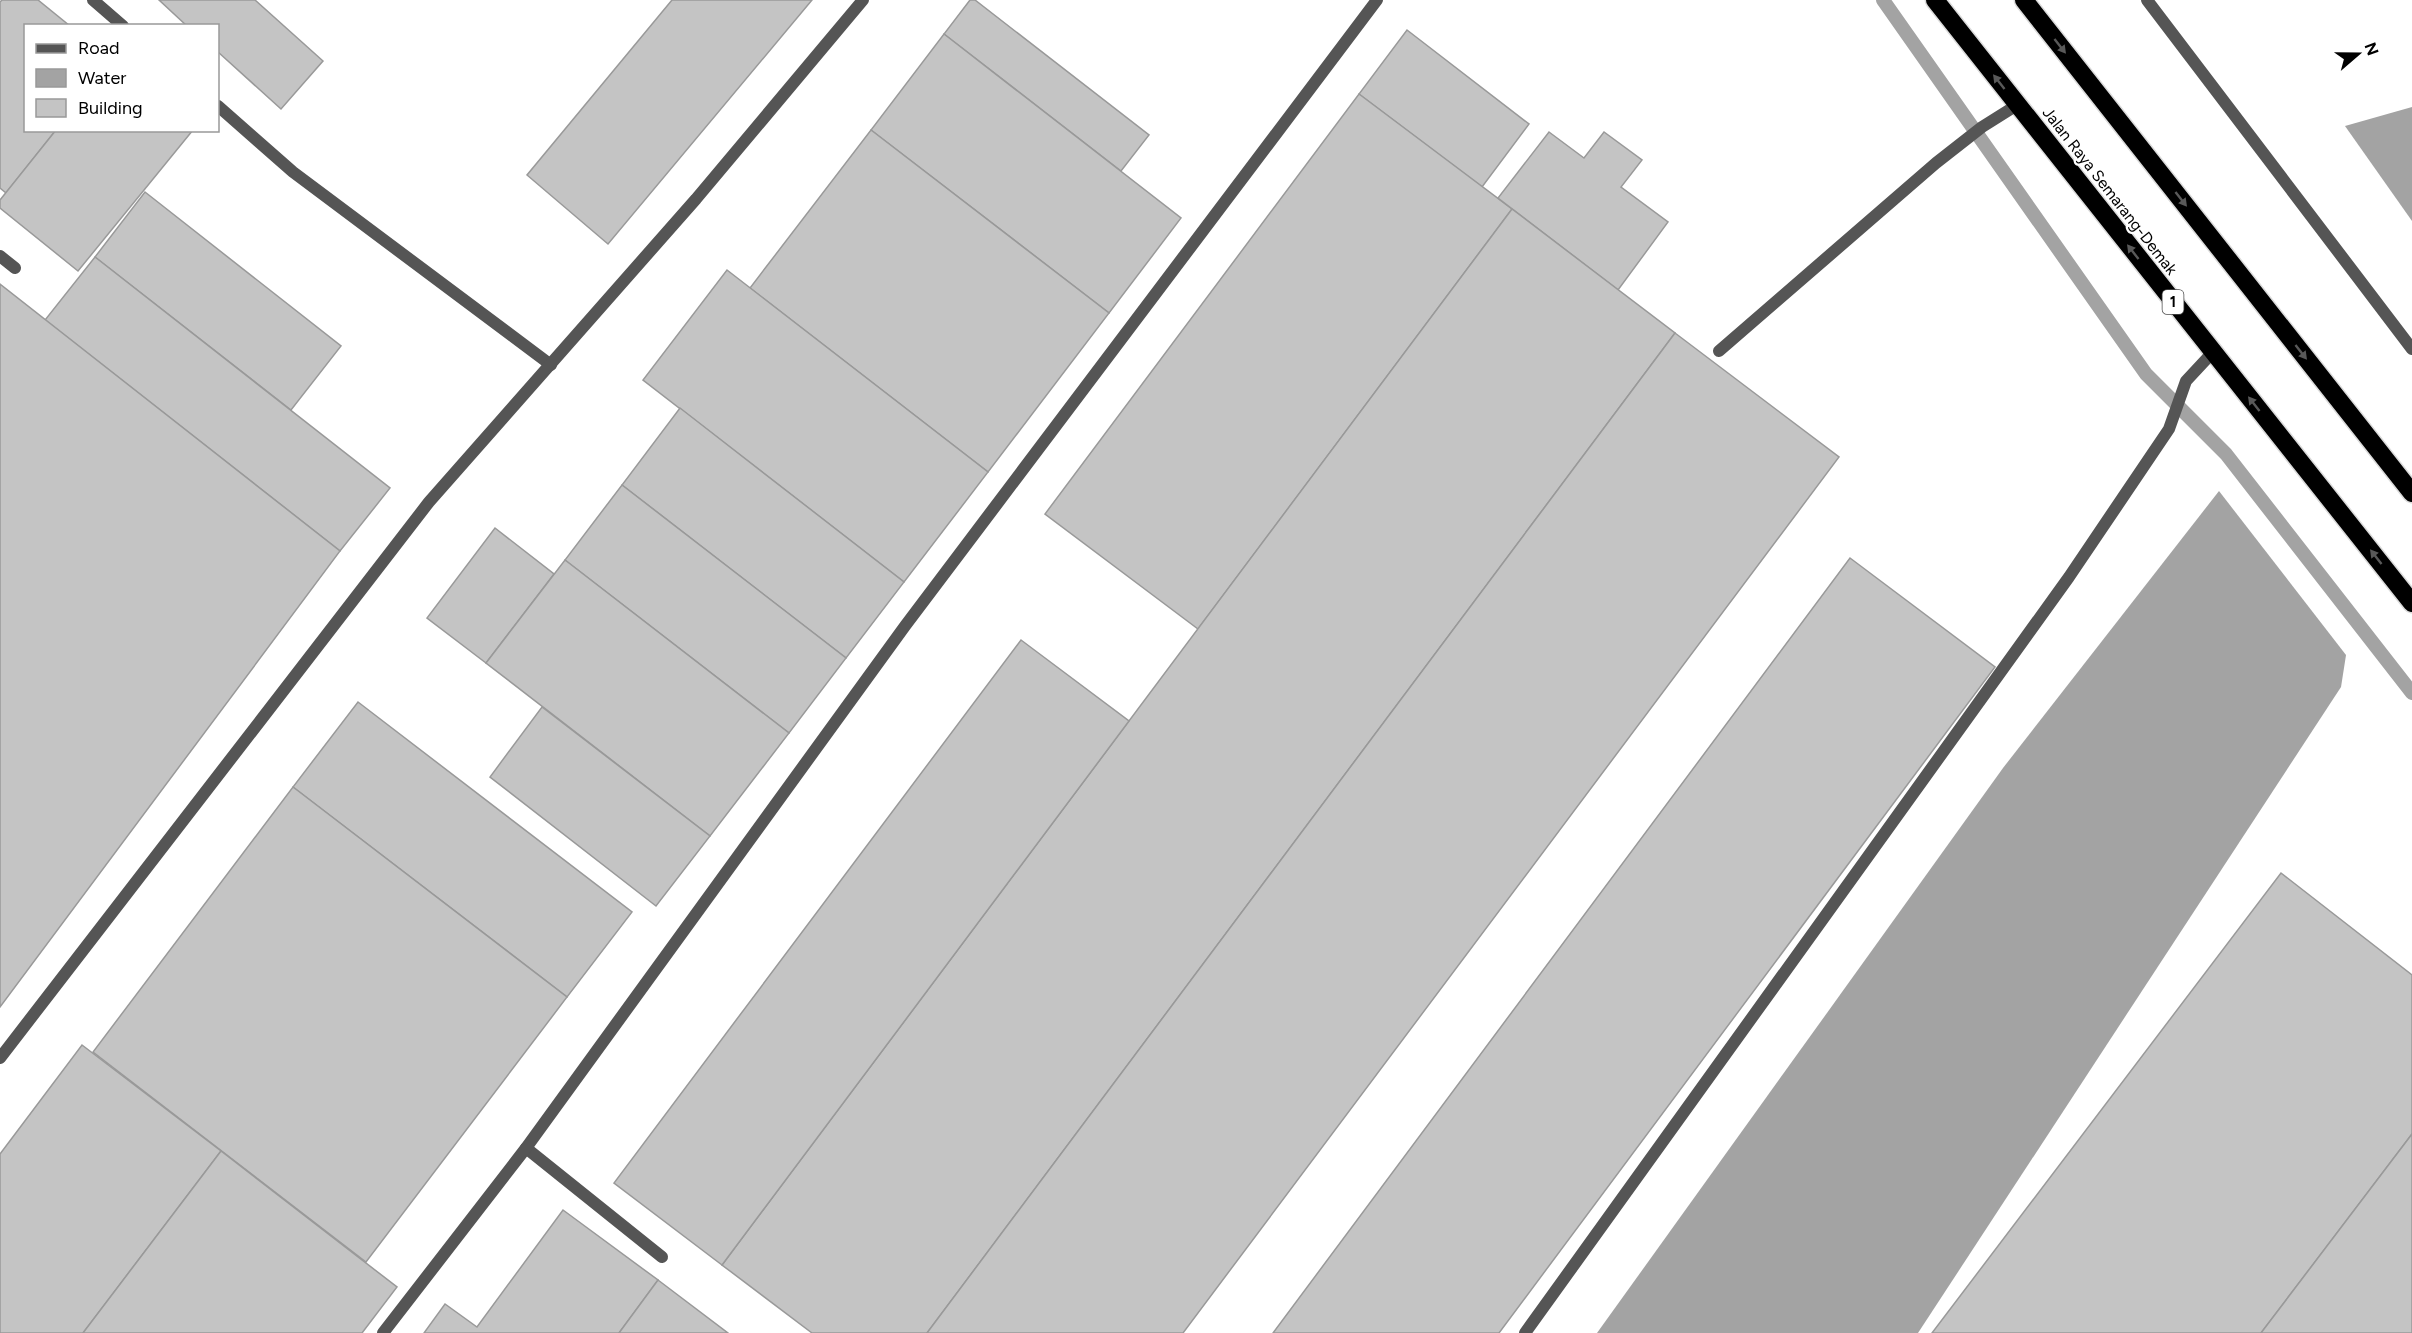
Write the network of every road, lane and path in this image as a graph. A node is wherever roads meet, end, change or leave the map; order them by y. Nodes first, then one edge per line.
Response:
1 (93, 0) edge
2 (863, 0) edge
3 (1377, 0) edge
4 (1935, 0) edge
5 (2024, 0) edge
6 (2147, 0) edge
7 (121, 24) edge
8 (2017, 105) junction
9 (219, 107) edge
10 (0, 256) edge
11 (15, 268) dead end
12 (2412, 349) edge
13 (1719, 351) dead end
14 (2213, 352) junction
15 (550, 365) junction
16 (2412, 493) edge
17 (2412, 603) edge
18 (0, 1058) edge
19 (526, 1148) junction
20 (662, 1257) dead end
21 (383, 1333) edge
22 (1525, 1333) edge

1 - 7 street
2 - 15 street
3 - 19 street
8 -> 4 highway, Jalan Raya Semarang-Demak / 1
5 -> 16 highway
6 - 12 street
8 - 13 street
14 -> 8 highway, Jalan Raya Semarang-Demak / 1
9 - 15 street
10 - 11 street
17 -> 14 highway, Jalan Raya Semarang-Demak / 1
14 - 22 street
15 - 18 street
19 - 20 street
19 - 21 street

